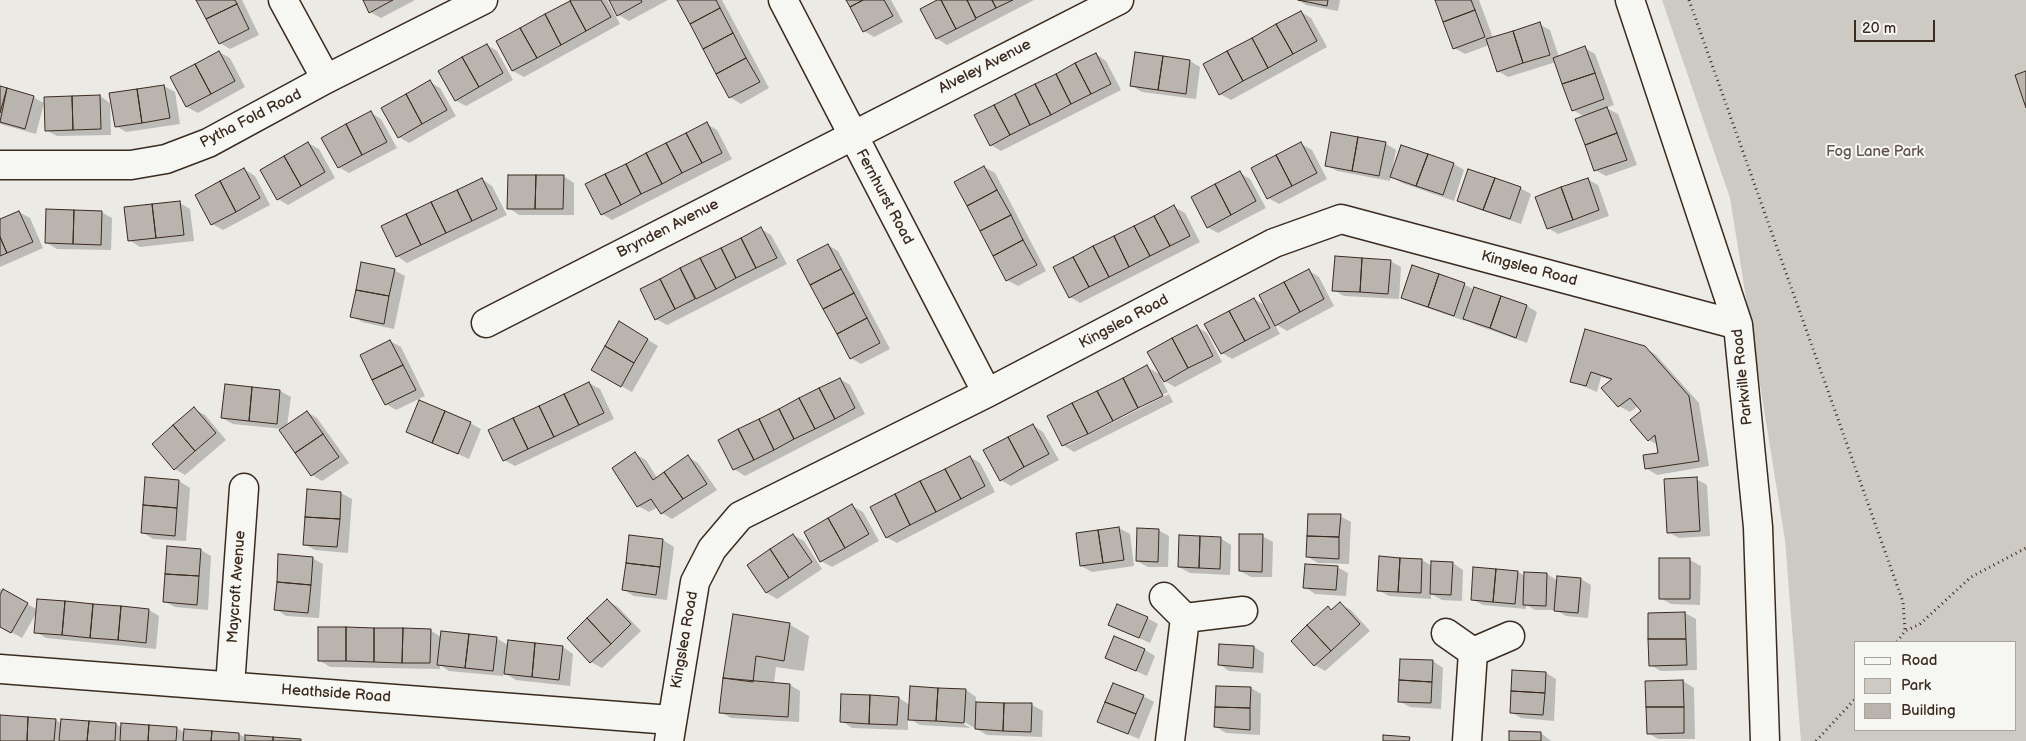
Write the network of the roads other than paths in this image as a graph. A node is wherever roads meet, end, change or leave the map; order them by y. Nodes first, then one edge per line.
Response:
1 (283, 0) edge
2 (482, 0) edge
3 (783, 0) edge
4 (1119, 0) edge
5 (1630, 0) edge
6 (326, 79) junction
7 (851, 135) junction
8 (0, 165) edge
9 (486, 323) dead end
10 (1738, 325) junction
11 (987, 393) junction
12 (244, 488) dead end
13 (1164, 597) dead end
14 (1243, 611) dead end
15 (1185, 618) junction
16 (1446, 634) dead end
17 (1510, 636) dead end
18 (1474, 652) junction
19 (0, 669) edge
20 (230, 686) junction
21 (670, 731) edge
22 (1170, 741) edge
23 (1467, 741) edge
24 (1765, 741) edge

1 - 6 street
2 - 6 street, Pytha Fold Road
3 - 7 street, Fernhurst Road
4 - 7 street, Alveley Avenue
5 - 10 street, Parkville Road
6 - 8 street, Pytha Fold Road
7 - 9 street, Brynden Avenue
7 - 11 street, Fernhurst Road
10 - 11 street, Kingslea Road
10 - 24 street, Parkville Road
11 - 21 street, Kingslea Road
12 - 20 street, Maycroft Avenue
13 - 15 street
14 - 15 street
15 - 22 street
16 - 18 street
17 - 18 street
18 - 23 street
19 - 20 street, Heathside Road
20 - 21 street, Heathside Road

